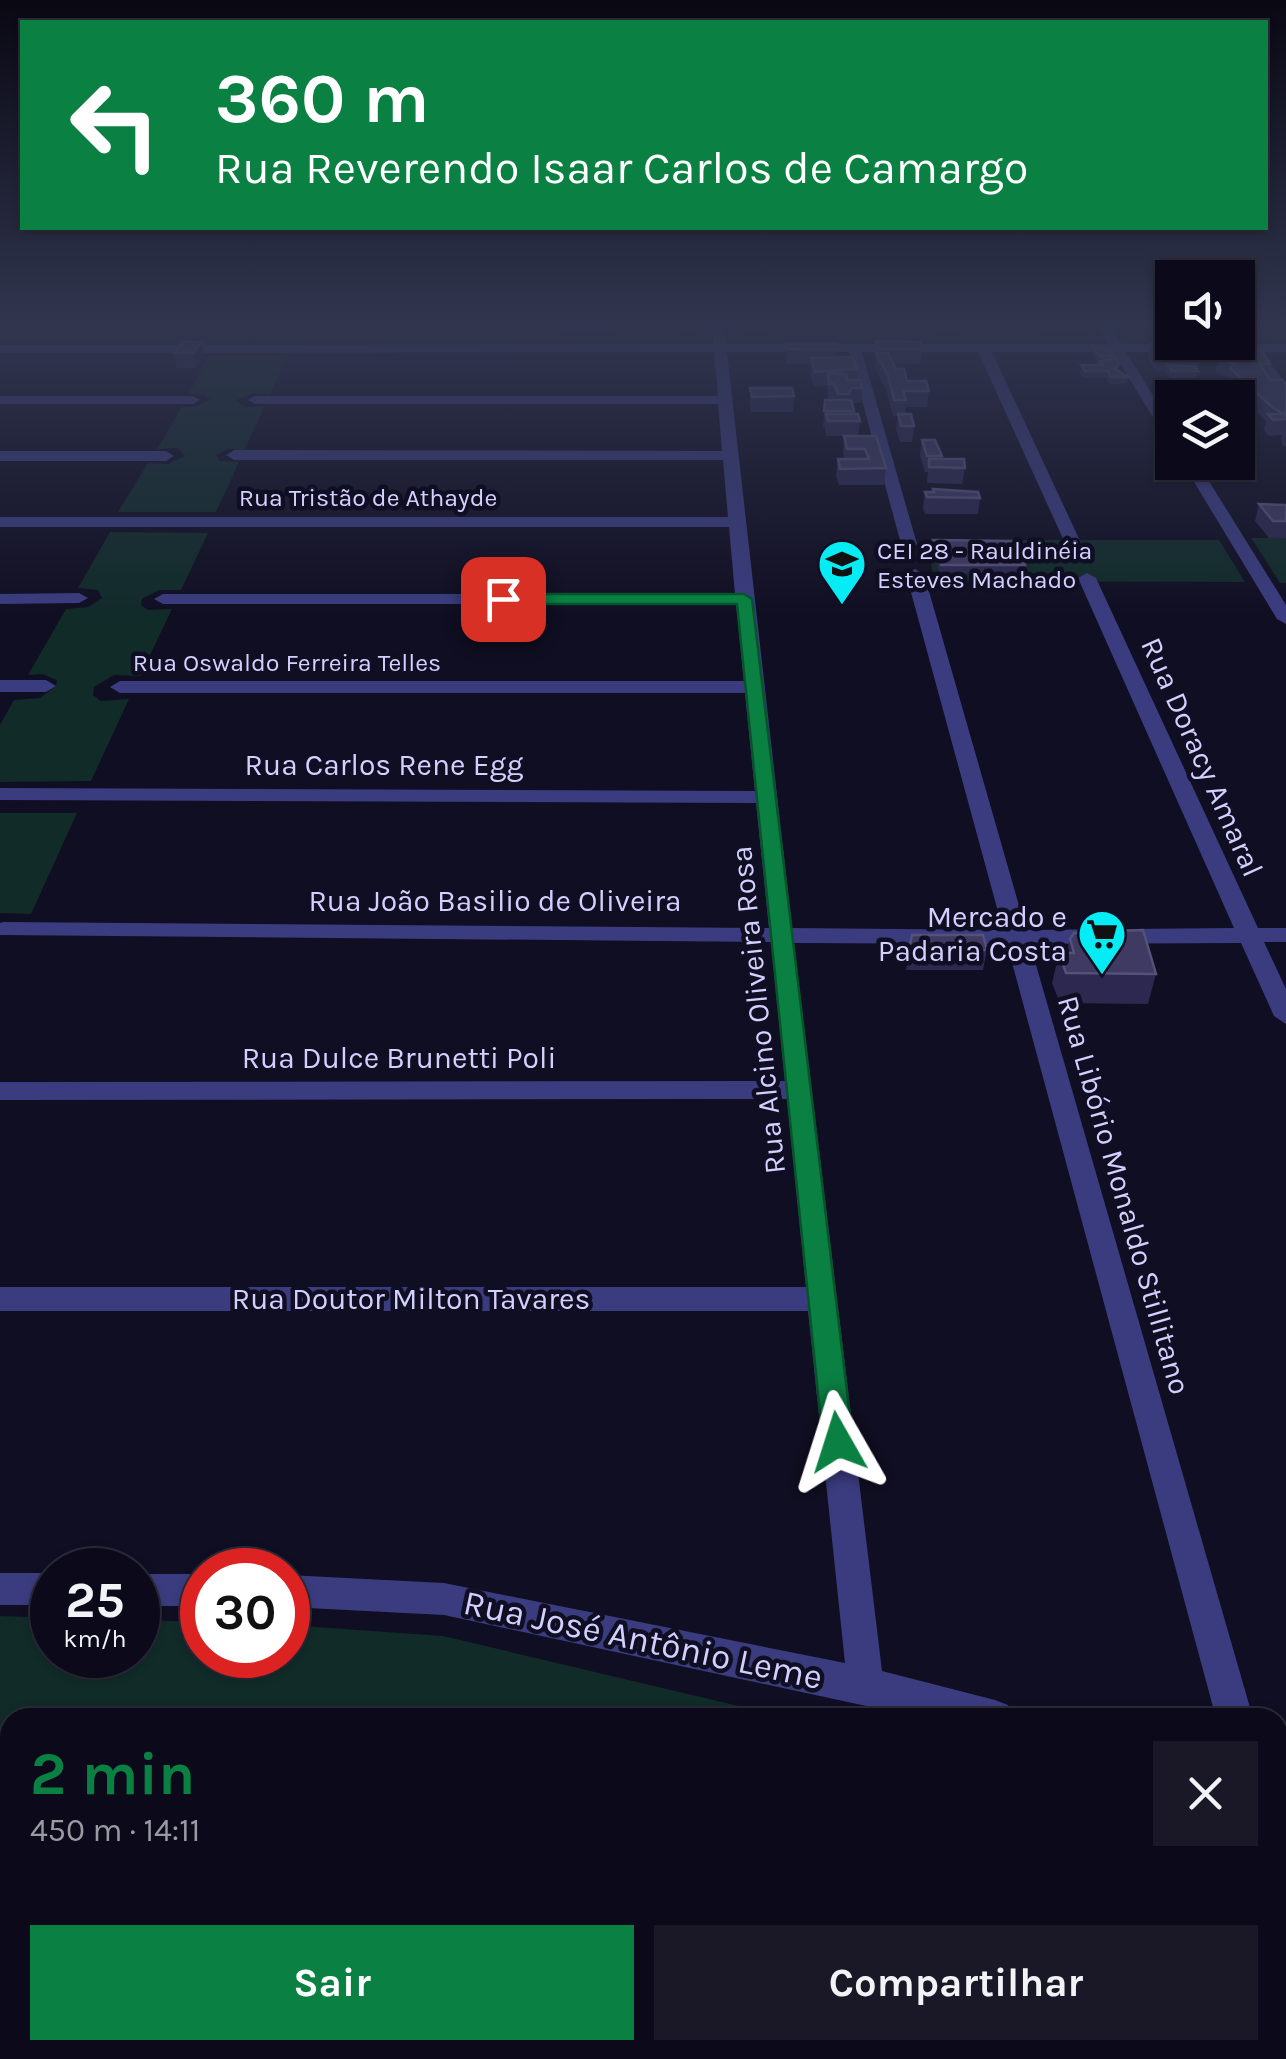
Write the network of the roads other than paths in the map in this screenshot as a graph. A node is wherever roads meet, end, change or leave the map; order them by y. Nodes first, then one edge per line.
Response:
1 (727, 423) edge
2 (875, 423) edge
3 (1018, 423) edge
4 (234, 455) dead end
5 (0, 456) edge
6 (166, 456) dead end
7 (731, 456) junction
8 (1200, 480) edge
9 (0, 522) edge
10 (737, 522) junction
11 (908, 544) dead end
12 (1073, 544) dead end
13 (916, 574) dead end
14 (1087, 578) dead end
15 (79, 598) dead end
16 (0, 599) edge
17 (163, 599) dead end
18 (744, 599) junction
19 (1286, 618) edge
20 (0, 686) edge
21 (46, 686) dead end
22 (120, 686) dead end
23 (756, 687) junction
24 (0, 794) edge
25 (767, 798) junction
26 (4, 928) dead end
27 (782, 933) junction
28 (1250, 935) junction
29 (1286, 935) edge
30 (1018, 937) junction
31 (1286, 1016) edge
32 (0, 1090) edge
33 (799, 1090) junction
34 (822, 1298) junction
35 (0, 1299) edge
36 (0, 1588) edge
37 (30, 1589) edge
38 (310, 1592) edge
39 (865, 1685) junction
40 (956, 1708) edge
41 (1233, 1708) edge

1 - 7 street, Rua Alcino Oliveira Rosa
2 - 11 street
3 - 12 street
4 - 7 street
5 - 6 street
7 - 10 street, Rua Alcino Oliveira Rosa
8 - 19 street
9 - 10 street, Rua Tristão de Athayde
10 - 18 street, Rua Alcino Oliveira Rosa
13 - 30 street, Rua Libório Monaldo Stillitano
14 - 28 street, Rua Doracy Amaral
15 - 16 street
17 - 18 street
18 - 23 street, Rua Alcino Oliveira Rosa
20 - 21 street
22 - 23 street, Rua Oswaldo Ferreira Telles
23 - 25 street, Rua Alcino Oliveira Rosa
24 - 25 street, Rua Carlos Rene Egg
25 - 27 street, Rua Alcino Oliveira Rosa
26 - 27 street, Rua João Basilio de Oliveira
27 - 30 street, Rua João Basilio de Oliveira
27 - 33 street, Rua Alcino Oliveira Rosa
28 - 29 street, Rua João Basilio de Oliveira
28 - 30 street, Rua João Basilio de Oliveira
28 - 31 street, Rua Doracy Amaral
30 - 41 street, Rua Libório Monaldo Stillitano
32 - 33 street, Rua Dulce Brunetti Poli
33 - 34 street, Rua Alcino Oliveira Rosa
34 - 35 street, Rua Doutor Milton Tavares
34 - 39 street, Rua Alcino Oliveira Rosa
36 - 37 street
38 - 39 street, Rua José Antônio Leme
39 - 40 street, Rua José Antônio Leme

